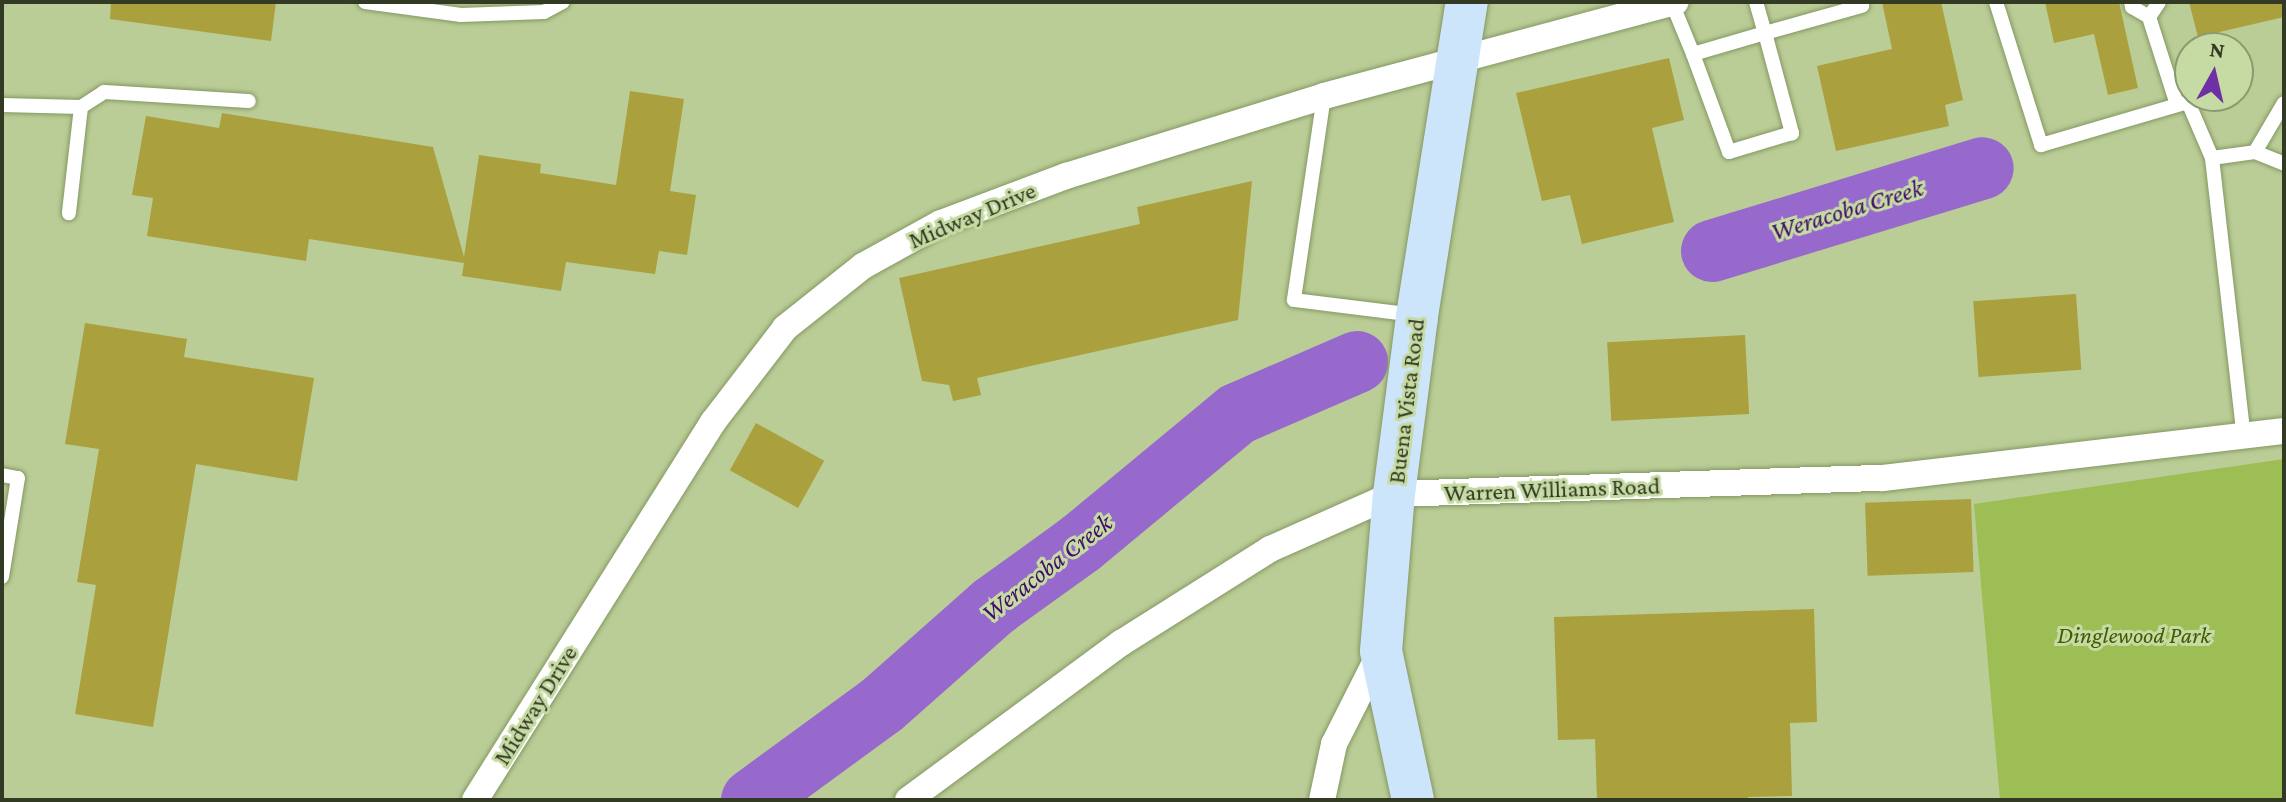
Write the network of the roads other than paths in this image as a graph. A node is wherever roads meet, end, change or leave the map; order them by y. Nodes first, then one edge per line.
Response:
1 (365, 2) edge
2 (563, 2) edge
3 (1467, 2) edge
4 (1756, 2) edge
5 (1996, 2) edge
6 (2131, 2) edge
7 (2159, 2) edge
8 (1674, 3) edge
9 (1862, 6) dead end
10 (2147, 9) edge
11 (1765, 33) junction
12 (1693, 54) junction
13 (1459, 60) junction
14 (2174, 95) edge
15 (1324, 96) junction
16 (249, 101) dead end
17 (2284, 103) edge
18 (2, 105) edge
19 (2174, 106) edge
20 (81, 107) junction
21 (2192, 112) edge
22 (2255, 152) junction
23 (2212, 158) junction
24 (2284, 164) edge
25 (69, 213) dead end
26 (1417, 316) junction
27 (2284, 431) edge
28 (2244, 437) junction
29 (2, 475) edge
30 (1394, 494) junction
31 (2, 577) edge
32 (1381, 651) junction
33 (475, 800) edge
34 (908, 800) edge
35 (1322, 800) edge
36 (1413, 800) edge

1 - 2 lane
3 - 13 main road, Buena Vista Road
4 - 11 lane
5 - 19 lane
6 - 10 lane
7 - 10 lane
8 - 12 lane
8 - 13 street, Midway Drive
9 - 11 lane
10 - 14 lane
11 - 12 lane
11 - 12 lane
13 - 15 street, Midway Drive
13 - 26 main road, Buena Vista Road
15 - 26 lane
15 - 33 street, Midway Drive
16 - 20 lane
17 - 22 lane
18 - 20 lane
20 - 25 lane
21 - 23 lane
22 - 23 lane
22 - 24 lane
23 - 28 lane
26 - 30 main road, Buena Vista Road
27 - 28 street, Warren Williams Road
28 - 30 street, Warren Williams Road
29 - 31 lane
30 - 32 main road, Buena Vista Road
30 - 34 street, Warren Williams Road
32 - 35 street
32 - 36 main road, Buena Vista Road

